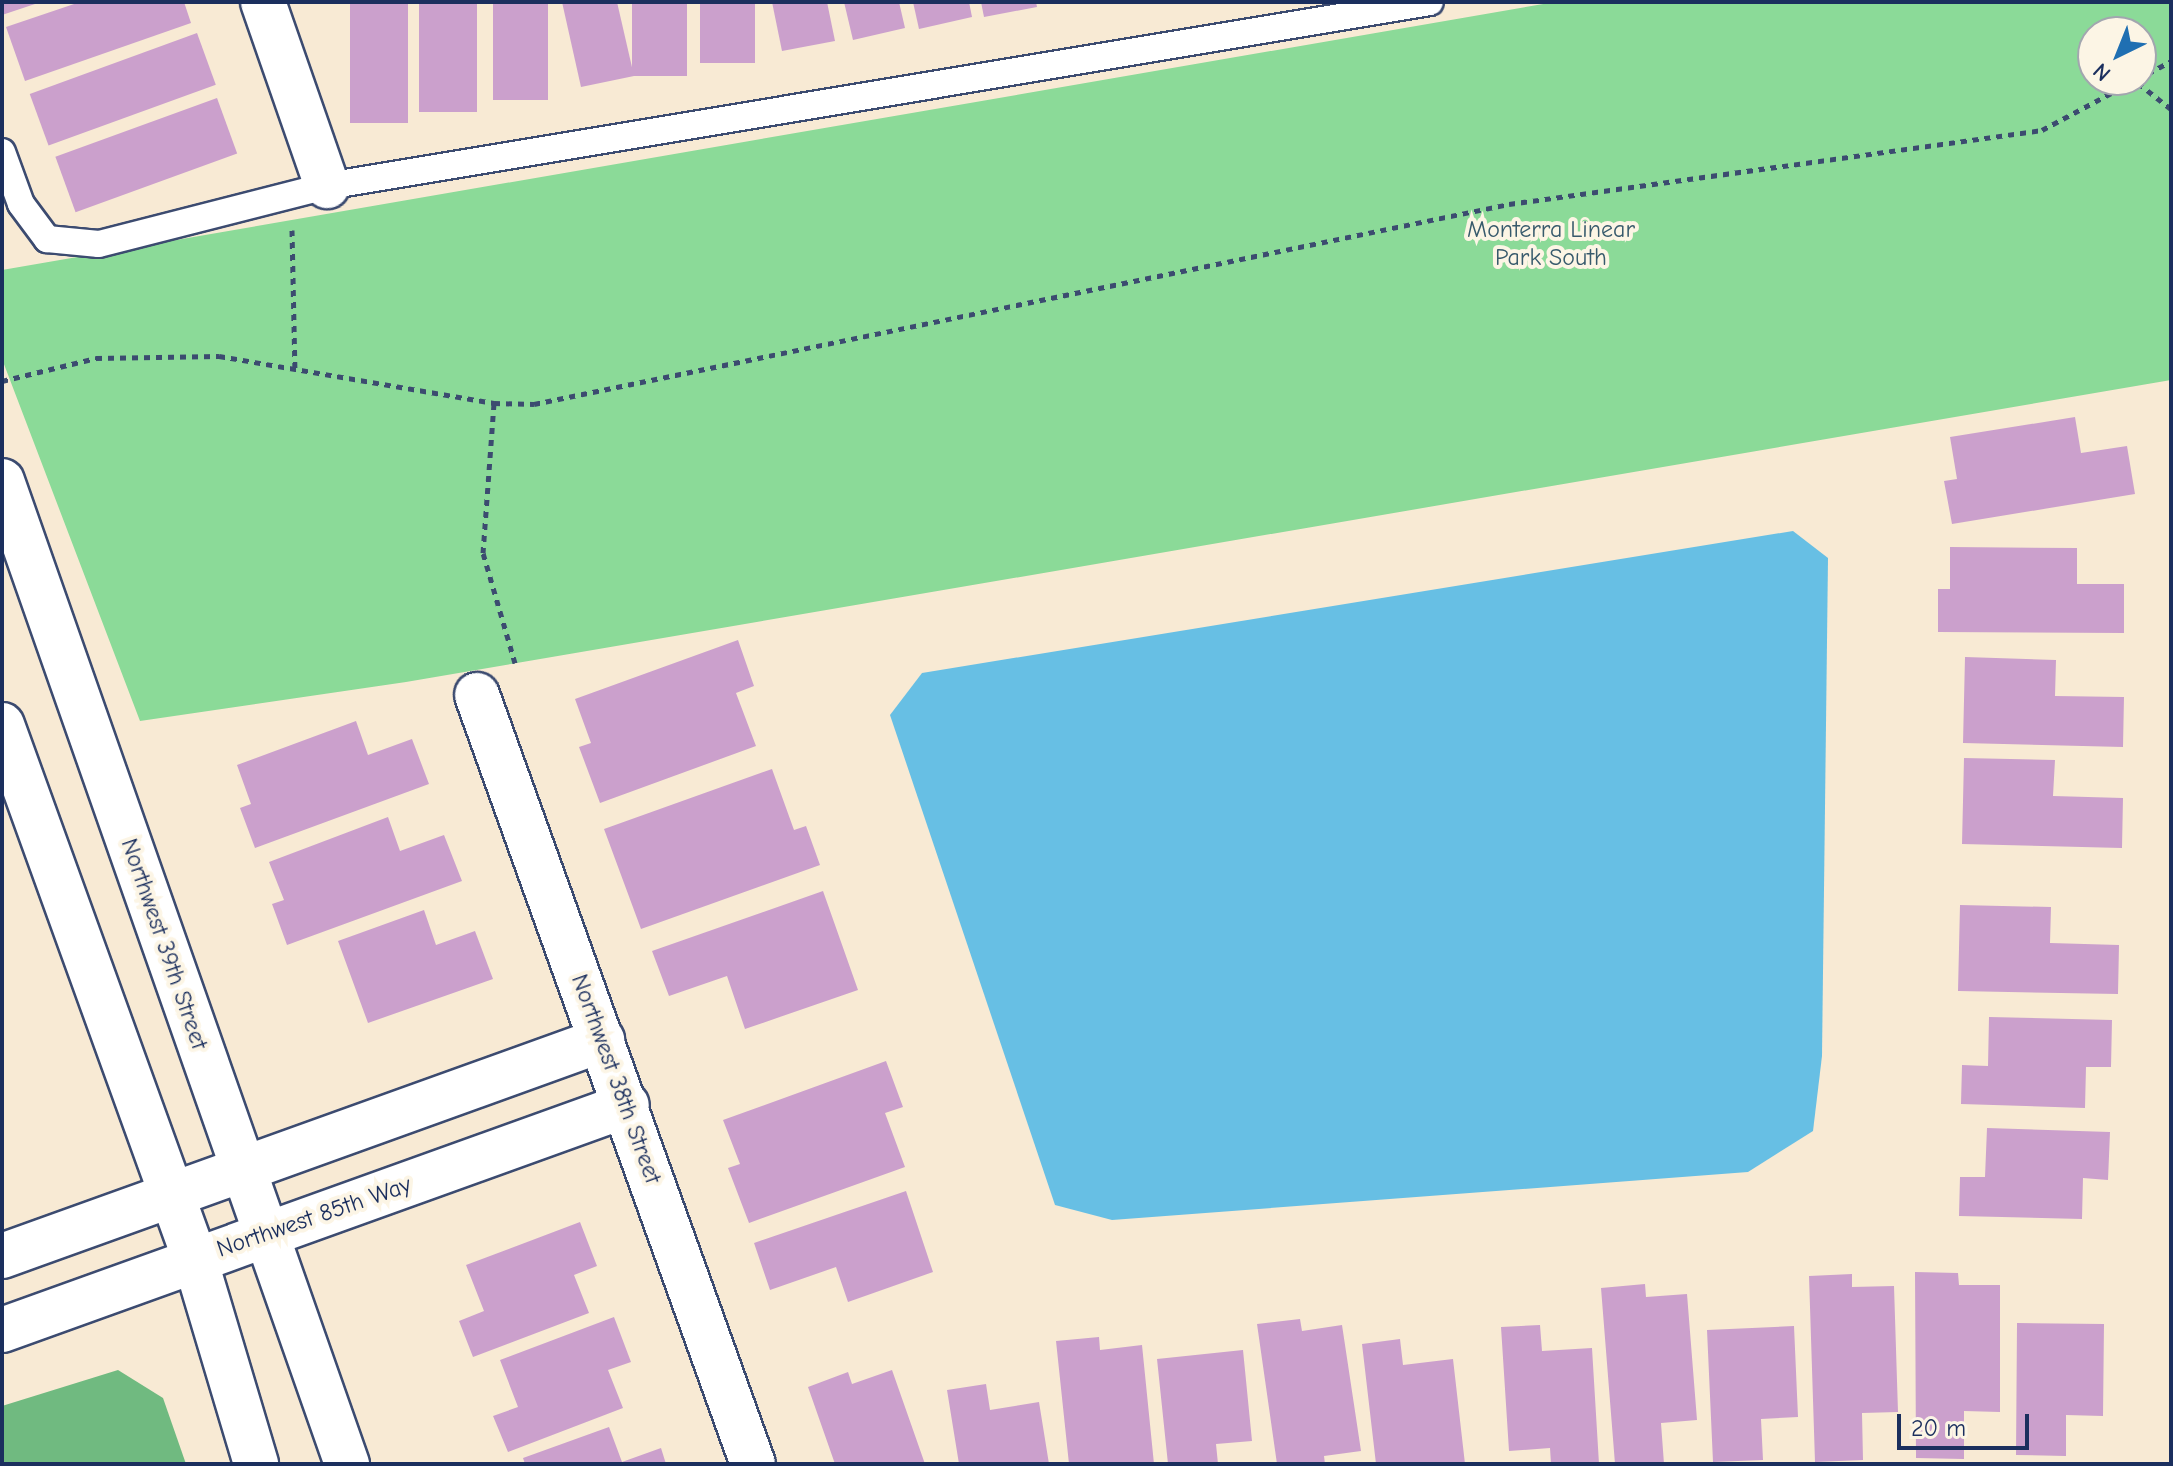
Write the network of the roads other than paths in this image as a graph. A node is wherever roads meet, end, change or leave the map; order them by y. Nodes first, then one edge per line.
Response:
1 (263, 2) edge
2 (1430, 2) edge
3 (2, 152) edge
4 (327, 186) junction
5 (2, 481) edge
6 (477, 695) dead end
7 (2, 725) edge
8 (602, 1040) junction
9 (627, 1105) junction
10 (242, 1171) junction
11 (169, 1199) junction
12 (264, 1237) junction
13 (2, 1256) edge
14 (195, 1259) junction
15 (2, 1330) edge
16 (327, 1407) junction
17 (256, 1464) edge
18 (347, 1464) edge
19 (368, 1464) edge
20 (753, 1464) edge

1 - 4 street
2 - 4 lane
3 - 4 lane
5 - 10 street, Northwest 39th Street
6 - 8 street, Northwest 38th Street
7 - 11 street
8 - 9 street, Northwest 38th Street
8 - 10 street
9 - 12 street, Northwest 85th Way
9 - 20 street, Northwest 38th Street
10 - 11 street
10 - 12 street, Northwest 39th Street
11 - 13 street
11 - 14 street
12 - 14 street, Northwest 85th Way
12 - 16 street, Northwest 39th Street
14 - 15 street, Northwest 85th Way
14 - 17 street
16 - 18 street, Northwest 39th Street
16 - 19 street, Northwest 39th Street

